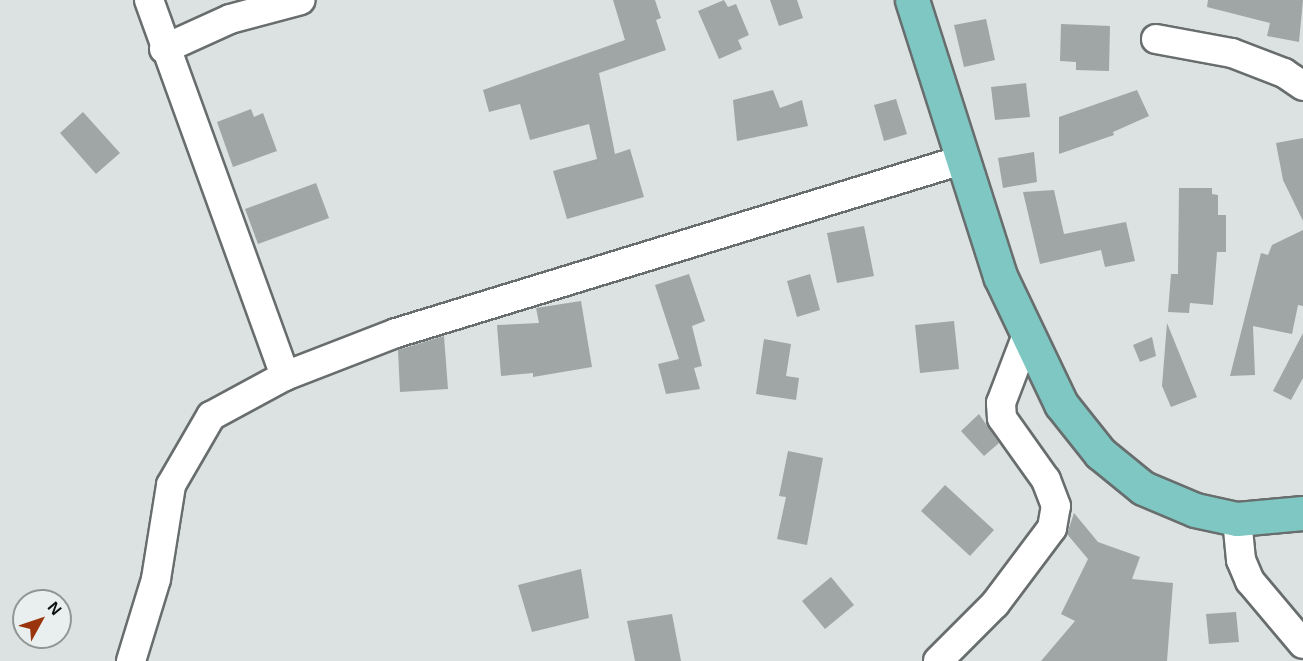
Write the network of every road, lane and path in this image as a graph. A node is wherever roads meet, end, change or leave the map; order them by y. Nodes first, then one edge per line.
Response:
1 (149, 0) edge
2 (301, 0) edge
3 (912, 0) edge
4 (1156, 39) dead end
5 (164, 49) junction
6 (1303, 86) edge
7 (962, 160) junction
8 (1027, 335) junction
9 (285, 376) junction
10 (1303, 513) edge
11 (1237, 519) junction
12 (1303, 644) edge
13 (132, 661) edge
14 (938, 661) edge

1 - 5 street
2 - 5 street
3 - 7 main road
4 - 6 street
5 - 9 street
7 - 8 main road
7 - 9 street
8 - 11 main road
8 - 14 street
9 - 13 street
10 - 11 main road
11 - 12 street

